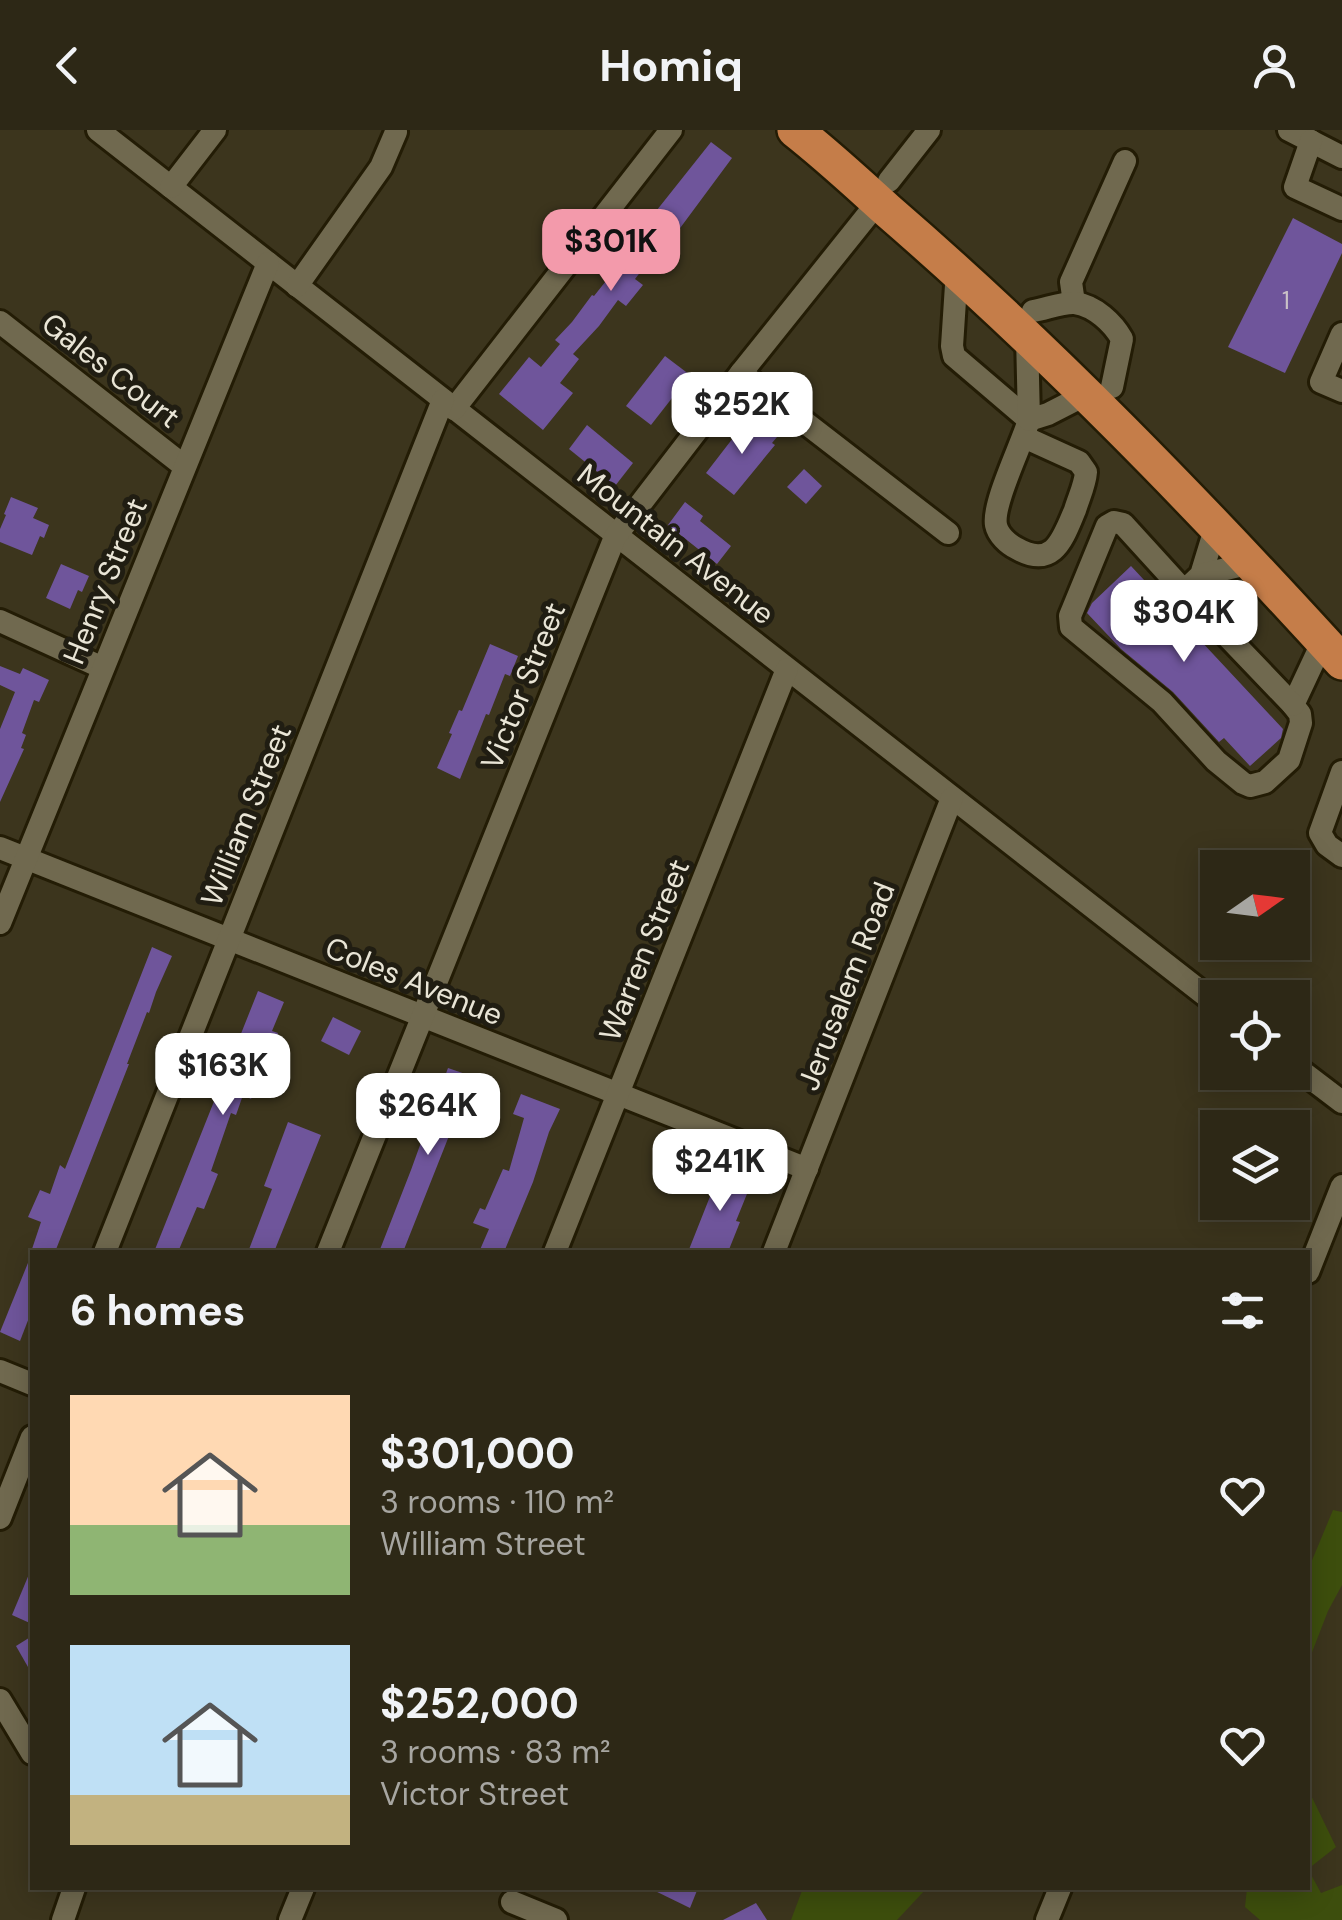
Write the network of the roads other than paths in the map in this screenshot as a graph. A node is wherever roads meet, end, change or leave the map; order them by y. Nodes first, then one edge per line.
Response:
1 (98, 130) edge
2 (215, 130) edge
3 (671, 130) edge
4 (795, 130) edge
5 (828, 130) edge
6 (929, 130) edge
7 (1289, 130) edge
8 (396, 132) edge
9 (1311, 141) junction
10 (1342, 156) edge
11 (1126, 161) dead end
12 (170, 187) junction
13 (884, 191) junction
14 (1342, 209) edge
15 (268, 263) junction
16 (957, 270) junction
17 (297, 286) junction
18 (1074, 302) junction
19 (0, 322) edge
20 (1030, 324) junction
21 (1342, 334) edge
22 (740, 373) junction
23 (1099, 391) junction
24 (1342, 391) edge
25 (449, 404) junction
26 (1027, 428) junction
27 (184, 466) junction
28 (1216, 526) junction
29 (948, 533) dead end
30 (616, 535) junction
31 (1251, 562) junction
32 (1193, 583) junction
33 (0, 621) edge
34 (1336, 644) edge
35 (103, 668) junction
36 (788, 669) junction
37 (1293, 705) junction
38 (1342, 772) edge
39 (952, 798) junction
40 (0, 848) edge
41 (1342, 856) edge
42 (24, 859) junction
43 (0, 922) edge
44 (229, 940) junction
45 (1200, 991) edge
46 (422, 1017) junction
47 (1310, 1078) edge
48 (618, 1094) junction
49 (1342, 1102) edge
50 (807, 1168) junction
51 (1342, 1186) edge
52 (107, 1250) edge
53 (329, 1250) edge
54 (557, 1250) edge
55 (775, 1250) edge
56 (1310, 1267) edge
57 (0, 1371) edge
58 (30, 1383) edge
59 (30, 1441) edge
60 (0, 1518) edge
61 (0, 1700) edge
62 (30, 1750) edge
63 (73, 1890) edge
64 (302, 1890) edge
65 (1059, 1890) edge
66 (511, 1903) edge
67 (64, 1915) edge
68 (290, 1920) edge
69 (556, 1920) edge
70 (1047, 1920) edge

1 - 12 street, Mountain Avenue
2 - 12 street
3 - 25 street, William Street
4 - 13 highway
5 - 13 highway
6 - 13 street, Victor Street
7 - 9 street
8 - 17 street
9 - 10 street
9 - 14 street
11 - 18 street
12 - 15 street, Mountain Avenue
13 - 16 highway
13 - 20 highway
13 - 22 street, Victor Street
15 - 17 street, Mountain Avenue
15 - 27 street, Henry Street
16 - 20 highway
16 - 26 street
17 - 25 street, Mountain Avenue
18 - 20 street
18 - 23 street
19 - 27 street, Gales Court
20 - 23 highway
20 - 26 street
21 - 24 street
22 - 29 street
22 - 30 street, Victor Street
23 - 26 street
23 - 28 highway
23 - 34 highway
25 - 30 street, Mountain Avenue
25 - 44 street, William Street
26 - 26 street
27 - 35 street, Henry Street
28 - 31 highway
28 - 32 street
30 - 36 street, Mountain Avenue
30 - 46 street, Victor Street
31 - 32 street
31 - 34 highway
32 - 37 street
32 - 37 street
33 - 35 street
34 - 37 street
35 - 42 street, Henry Street
36 - 39 street, Mountain Avenue
36 - 48 street, Warren Street
38 - 41 street
39 - 45 street, Mountain Avenue
39 - 50 street, Jerusalem Road
40 - 42 street, Coles Avenue
42 - 43 street, Henry Street
42 - 44 street, Coles Avenue
44 - 46 street, Coles Avenue
44 - 52 street, William Street
46 - 48 street, Coles Avenue
46 - 53 street, Victor Street
47 - 49 street
48 - 50 street, Coles Avenue
48 - 54 street, Warren Street
50 - 55 street, Jerusalem Road
51 - 56 street
57 - 58 street
59 - 60 street
61 - 62 street
63 - 67 street
64 - 68 street
65 - 70 street
66 - 69 street

